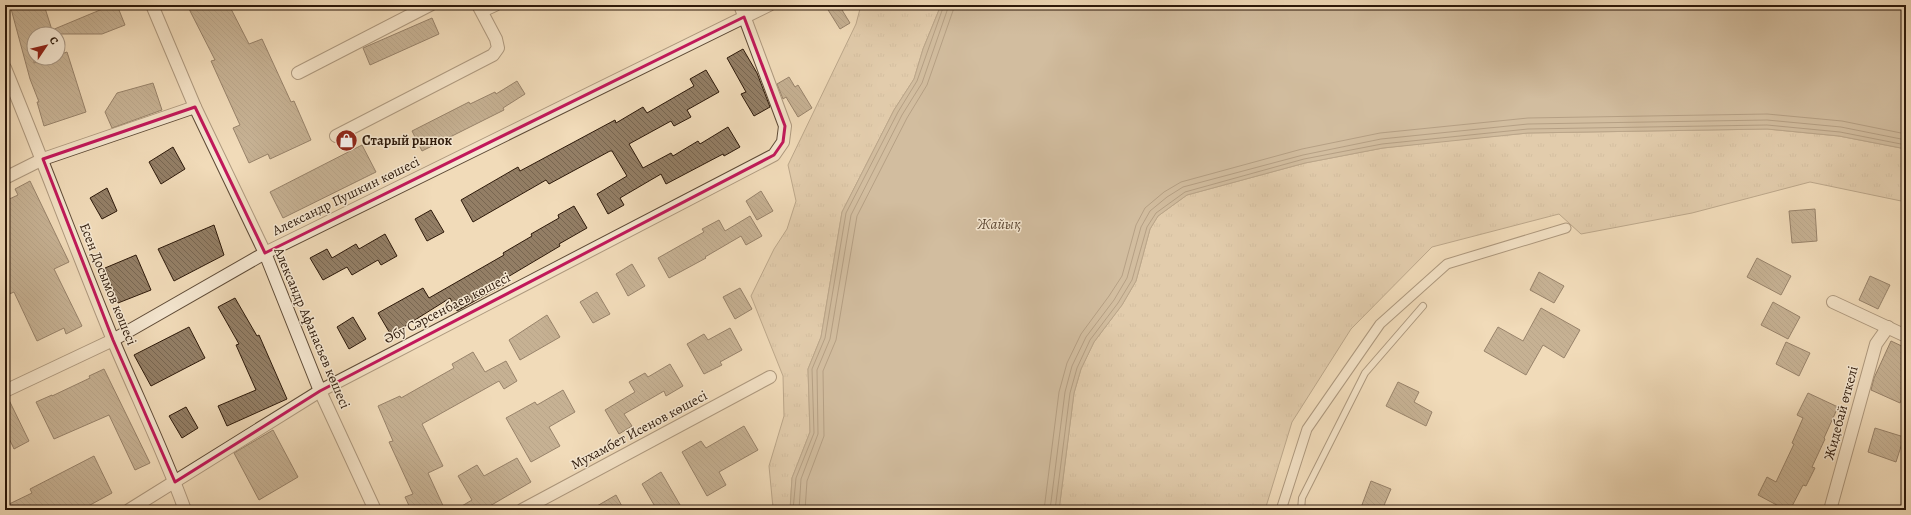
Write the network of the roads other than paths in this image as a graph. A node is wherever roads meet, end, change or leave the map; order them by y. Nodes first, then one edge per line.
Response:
1 (152, 5) edge
2 (430, 5) edge
3 (495, 5) edge
4 (740, 5) edge
5 (769, 5) edge
6 (480, 8) edge
7 (744, 17) junction
8 (5, 68) edge
9 (298, 73) dead end
10 (195, 107) junction
11 (336, 136) dead end
12 (42, 158) junction
13 (5, 178) edge
14 (1566, 228) dead end
15 (265, 253) junction
16 (1833, 302) dead end
17 (1423, 306) dead end
18 (1888, 327) junction
19 (1906, 336) edge
20 (113, 340) junction
21 (770, 377) dead end
22 (5, 391) edge
23 (320, 391) junction
24 (175, 482) junction
25 (129, 510) edge
26 (185, 510) edge
27 (375, 510) edge
28 (522, 510) edge
29 (1281, 510) edge
30 (1301, 510) edge
31 (1830, 510) edge

1 - 10 street, Александр Афанасьев көшесі
2 - 9 street
3 - 6 street
4 - 7 street
5 - 7 street, Александр Пушкин көшесі
6 - 11 street
7 - 15 street, Александр Пушкин көшесі
7 - 23 street, Әбу Сәрсенбаев көшесі
8 - 12 street, Есен Досымов көшесі
10 - 12 street
10 - 15 street, Александр Афанасьев көшесі
12 - 13 street
12 - 20 street, Есен Досымов көшесі
14 - 29 street
15 - 20 street, Александр Пушкин көшесі
15 - 23 street, Александр Афанасьев көшесі
16 - 18 street
17 - 30 lane
18 - 19 street
18 - 31 street, Жидебай өткелі
20 - 22 street, Александр Пушкин көшесі
20 - 24 street, Есен Досымов көшесі
21 - 28 street, Мухамбет Исенов көшесі
23 - 24 street, Әбу Сәрсенбаев көшесі
23 - 27 street, Александр Афанасьев көшесі
24 - 25 street, Әбу Сәрсенбаев көшесі
24 - 26 street, Есен Досымов көшесі

